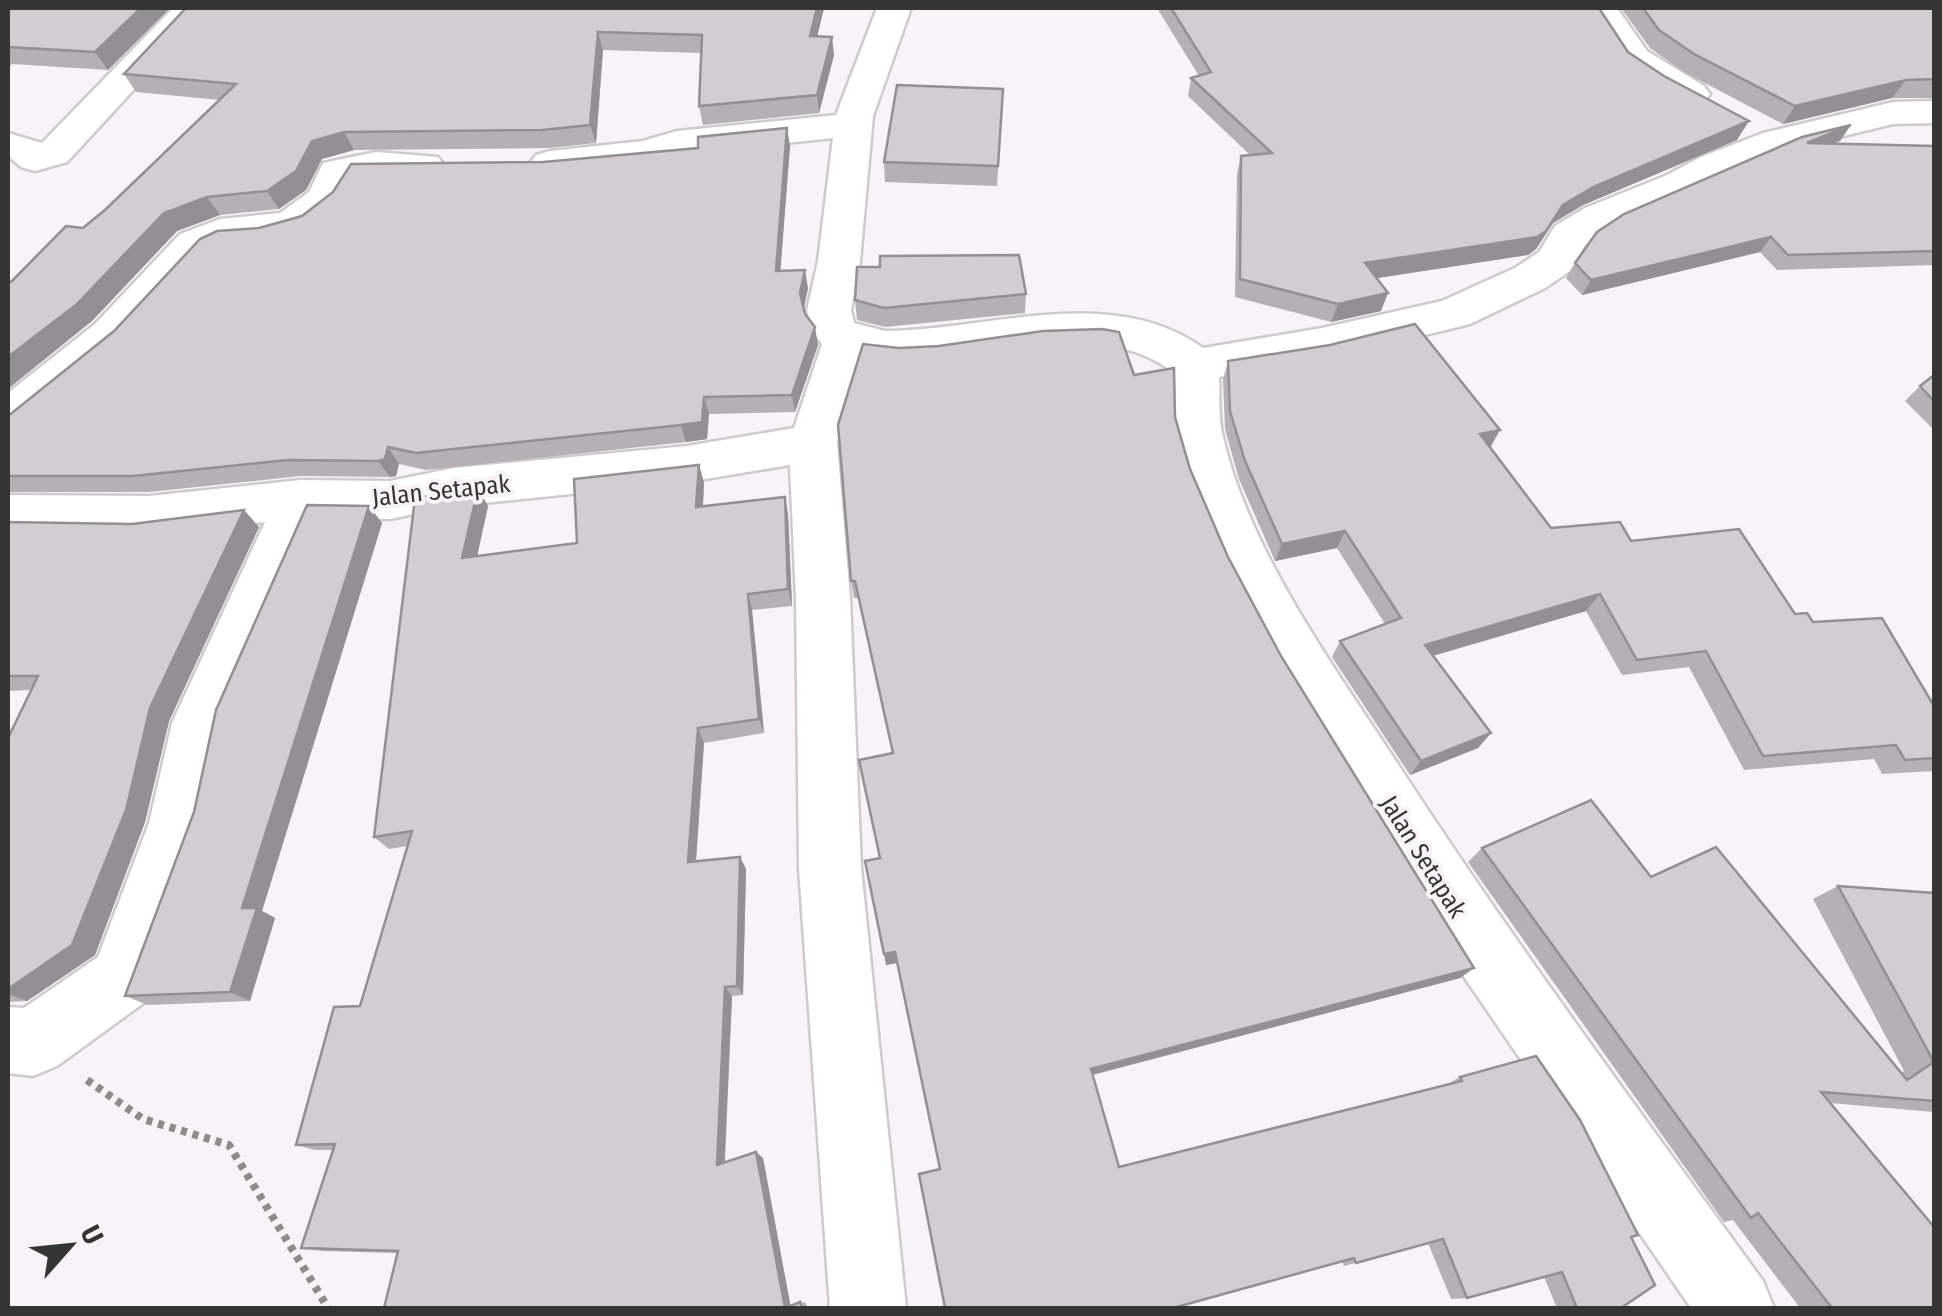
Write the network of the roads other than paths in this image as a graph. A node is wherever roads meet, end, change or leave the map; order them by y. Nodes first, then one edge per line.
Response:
1 (192, 8) edge
2 (894, 8) edge
3 (1600, 8) edge
4 (1934, 112) edge
5 (854, 124) junction
6 (1777, 141) junction
7 (17, 147) edge
8 (468, 166) edge
9 (514, 166) edge
10 (846, 339) junction
11 (1196, 365) junction
12 (8, 418) edge
13 (813, 443) junction
14 (302, 499) junction
15 (8, 514) edge
16 (20, 1041) edge
17 (868, 1308) edge
18 (1736, 1308) edge

1 - 7 street
2 - 5 street
3 - 6 street
4 - 6 street
5 - 9 street
5 - 10 street
6 - 11 street
8 - 12 street
10 - 11 street
10 - 13 street
11 - 18 street, Jalan Setapak
13 - 14 street, Jalan Setapak
13 - 17 street
14 - 15 street, Jalan Setapak
14 - 16 street

